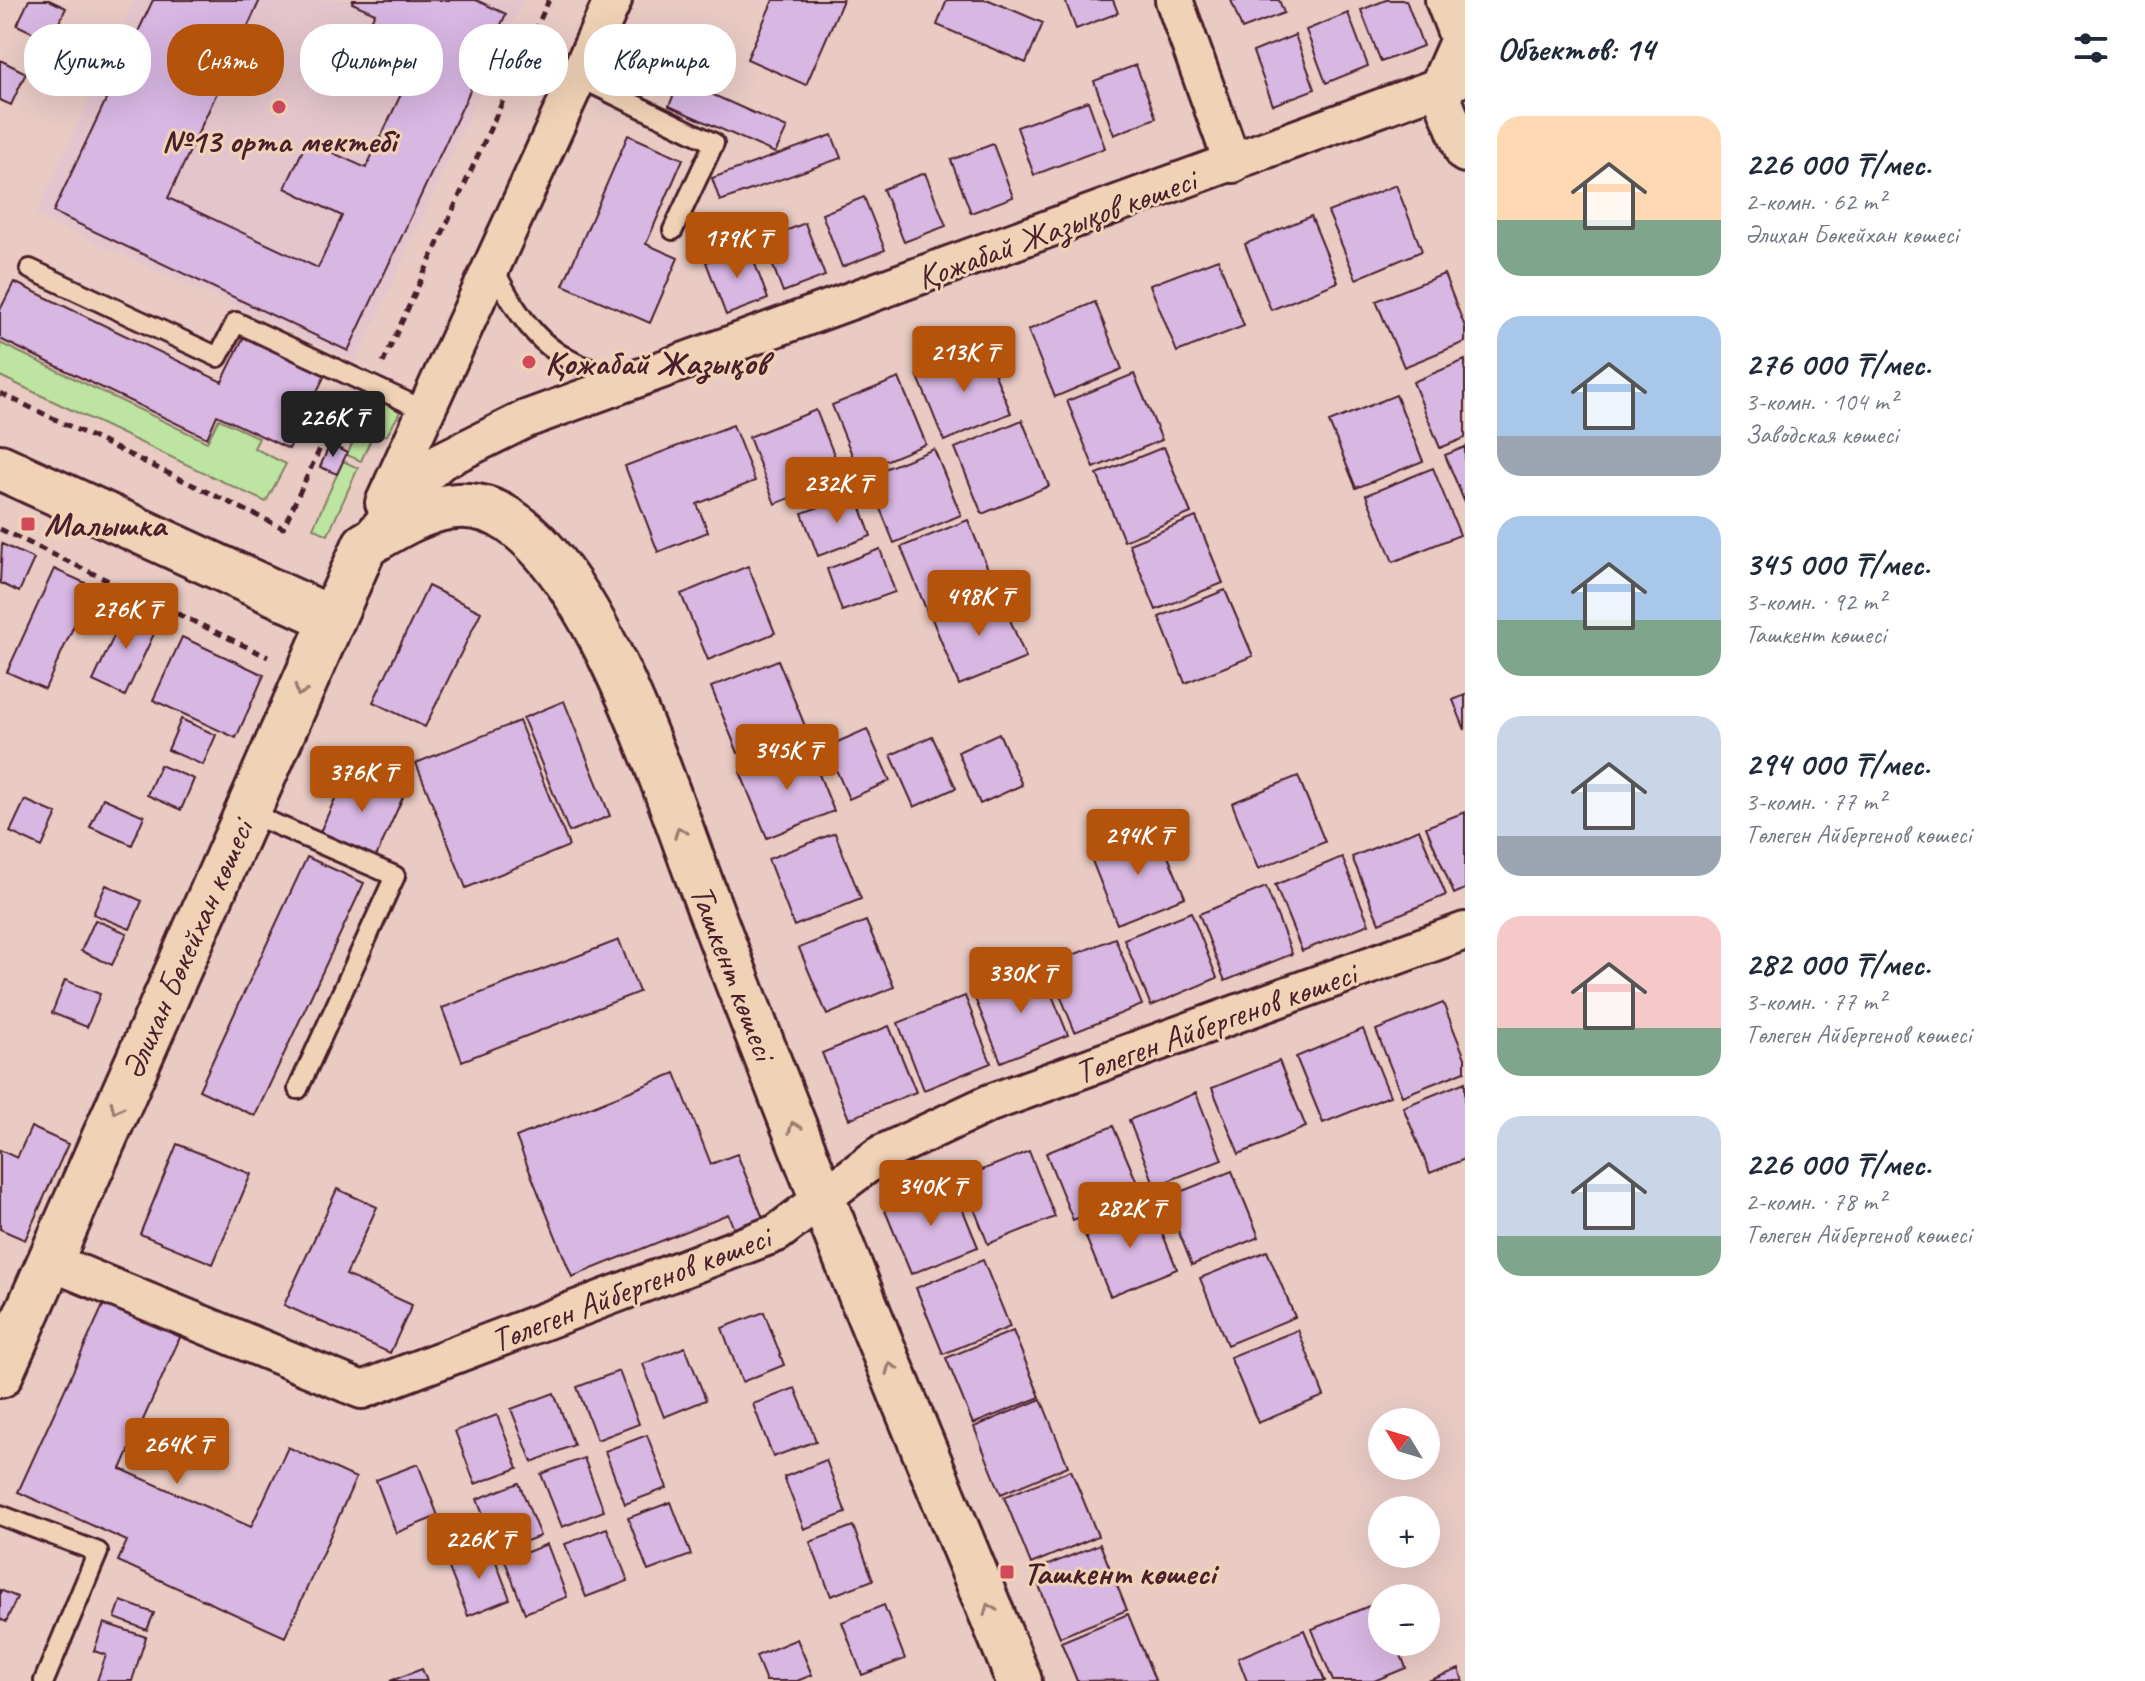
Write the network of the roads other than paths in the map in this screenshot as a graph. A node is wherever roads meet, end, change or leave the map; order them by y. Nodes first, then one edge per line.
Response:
1 (613, 0) edge
2 (1174, 0) edge
3 (1444, 0) edge
4 (578, 77) junction
5 (1452, 82) edge
6 (1465, 154) edge
7 (1233, 164) junction
8 (673, 230) dead end
9 (492, 265) junction
10 (30, 269) dead end
11 (634, 380) junction
12 (426, 411) junction
13 (0, 467) edge
14 (365, 545) junction
15 (332, 619) junction
16 (247, 812) junction
17 (1465, 931) edge
18 (298, 1089) dead end
19 (822, 1199) junction
20 (49, 1261) junction
21 (12, 1310) edge
22 (0, 1375) edge
23 (0, 1515) edge
24 (44, 1681) edge
25 (1019, 1681) edge

1 - 4 street, Әлихан Бөкейхан көшесі
2 - 7 street
3 - 5 street
4 - 8 lane
4 - 9 street, Әлихан Бөкейхан көшесі
5 - 6 street
5 - 7 street, Қожабай Жазықов көшесі
7 - 11 street, Қожабай Жазықов көшесі
9 - 11 lane
9 - 12 street, Әлихан Бөкейхан көшесі
10 - 12 lane
11 - 14 street, Қожабай Жазықов көшесі
12 - 14 street, Әлихан Бөкейхан көшесі
13 - 15 main road
14 - 15 main road, Әлихан Бөкейхан көшесі
19 -> 14 main road, Ташкент көшесі
15 -> 16 main road, Әлихан Бөкейхан көшесі
16 - 18 lane
16 -> 20 main road, Әлихан Бөкейхан көшесі
17 - 19 street, Төлеген Айбергенов көшесі
19 - 20 street, Төлеген Айбергенов көшесі
25 -> 19 main road, Ташкент көшесі
20 - 21 main road, Әлихан Бөкейхан көшесі
21 - 22 main road, Әлихан Бөкейхан көшесі
23 - 24 lane

